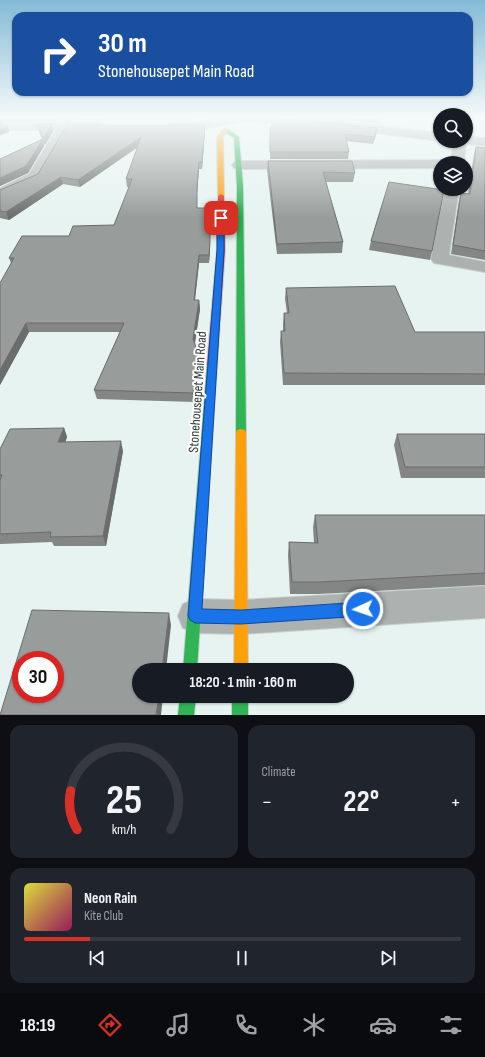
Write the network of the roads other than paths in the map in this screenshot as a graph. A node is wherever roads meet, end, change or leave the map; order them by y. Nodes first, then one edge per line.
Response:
1 (49, 151) edge
2 (223, 151) edge
3 (238, 151) edge
4 (433, 164) edge
5 (239, 165) junction
6 (230, 186) junction
7 (0, 194) edge
8 (451, 196) edge
9 (485, 267) edge
10 (485, 602) edge
11 (195, 616) junction
12 (241, 617) junction
13 (191, 663) edge
14 (241, 663) edge
15 (187, 703) edge
16 (240, 703) edge
17 (186, 715) edge
18 (240, 715) edge

1 - 7 street
2 - 6 main road, Stonehousepet Main Road
3 - 5 main road
4 - 5 street
5 - 6 main road
6 - 11 main road, Stonehousepet Main Road
6 - 12 main road
8 - 9 street
10 - 12 street
11 - 12 street
11 - 13 main road, Stonehousepet Main Road
12 - 14 main road
15 - 17 main road
16 - 18 main road

